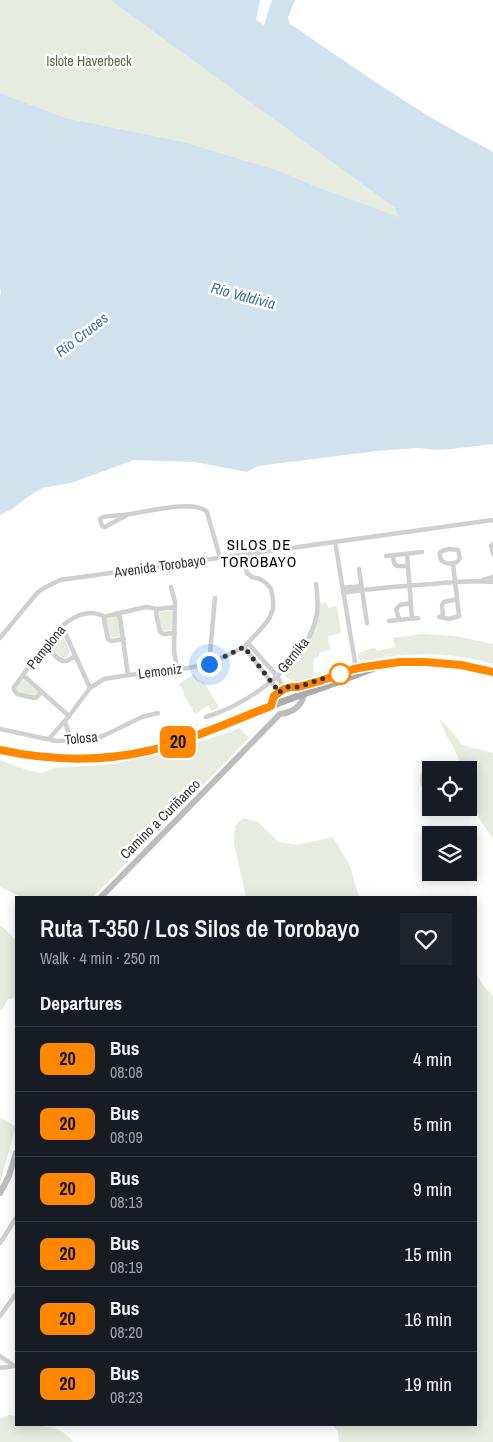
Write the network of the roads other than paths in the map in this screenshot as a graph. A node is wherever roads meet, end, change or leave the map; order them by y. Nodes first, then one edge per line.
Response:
1 (127, 515) junction
2 (493, 520) edge
3 (335, 542) junction
4 (493, 544) edge
5 (422, 552) dead end
6 (407, 554) junction
7 (493, 554) edge
8 (244, 555) junction
9 (393, 555) junction
10 (386, 556) dead end
11 (220, 558) junction
12 (453, 564) junction
13 (408, 566) junction
14 (359, 569) dead end
15 (493, 577) edge
16 (482, 581) junction
17 (455, 582) junction
18 (493, 582) edge
19 (316, 584) dead end
20 (409, 586) junction
21 (171, 587) dead end
22 (361, 588) junction
23 (343, 590) junction
24 (215, 598) dead end
25 (457, 599) junction
26 (411, 603) junction
27 (175, 607) junction
28 (158, 609) junction
29 (117, 613) junction
30 (105, 617) junction
31 (412, 618) junction
32 (418, 618) dead end
33 (399, 619) junction
34 (389, 621) dead end
35 (367, 623) dead end
36 (62, 626) junction
37 (175, 633) junction
38 (0, 638) edge
39 (124, 639) junction
40 (47, 642) junction
41 (248, 643) junction
42 (244, 647) junction
43 (75, 656) junction
44 (209, 664) junction
45 (388, 664) junction
46 (356, 668) junction
47 (177, 670) junction
48 (493, 672) edge
49 (128, 675) junction
50 (24, 676) junction
51 (277, 676) junction
52 (271, 681) junction
53 (298, 687) junction
54 (90, 688) junction
55 (284, 689) junction
56 (41, 692) junction
57 (278, 693) junction
58 (304, 694) junction
59 (271, 706) junction
60 (158, 713) dead end
61 (280, 714) junction
62 (69, 716) junction
63 (206, 717) dead end
64 (65, 722) junction
65 (0, 729) edge
66 (48, 739) junction
67 (71, 741) junction
68 (0, 750) edge
69 (102, 896) edge
70 (15, 1158) edge
71 (0, 1194) edge
72 (15, 1220) edge
73 (0, 1243) edge
74 (15, 1295) edge
75 (0, 1316) edge
76 (0, 1356) edge
77 (15, 1366) edge
78 (0, 1368) edge

1 - 1 street
1 - 11 street
2 - 3 street, Avenida Torobayo
3 - 8 street, Avenida Torobayo
3 - 23 street
4 - 7 street
5 - 6 street
6 - 9 street
6 - 13 street
8 - 11 street, Avenida Torobayo
8 - 41 street, Lemoniz
9 - 10 street
9 - 13 street
11 - 38 street, Avenida Torobayo
12 - 12 street
12 - 17 street
13 - 20 street
14 - 22 street
15 - 16 street
16 - 17 street
16 - 18 street
17 - 20 street
17 - 25 street
19 - 51 street, Gernika
20 - 22 street
20 - 26 street
21 - 27 street
22 - 23 street
22 - 35 street
23 - 46 street
24 - 44 street
25 - 25 street
26 - 31 street
26 - 33 street
27 - 28 street, Pamplona
27 - 37 street
28 - 29 street, Pamplona
28 - 37 street
29 - 30 street, Pamplona
29 - 39 street
30 - 36 street, Pamplona
30 - 39 street
31 - 32 street
31 - 33 street
33 - 34 street
36 - 40 street, Pamplona
36 - 43 street
37 - 47 street
39 - 49 street
40 - 43 street
40 - 50 street, Pamplona
41 - 42 street, Lemoniz
41 - 51 street
42 - 44 street, Lemoniz
42 - 52 street
43 - 54 street
44 - 47 street, Lemoniz
45 - 46 main road
45 - 48 main road
45 - 58 main road
46 - 53 street
47 - 49 street, Lemoniz
49 - 54 street, Lemoniz
50 - 56 street
50 - 56 street, Pamplona
51 - 52 street, Gernika
51 - 55 street
52 - 57 street
52 - 63 street, Gernika
53 - 55 street
53 - 58 street
54 - 62 street, Lemoniz
55 - 57 street
56 - 62 street
57 - 59 street
58 - 59 main road
58 - 61 street, Camino a Curiñanco
59 - 61 street
59 - 68 main road
60 - 67 street, Tolosa
61 - 69 street, Camino a Curiñanco
62 - 64 street, Lemoniz
64 - 66 street, Lemoniz
64 - 67 street
65 - 66 street, Tolosa
66 - 67 street, Tolosa
70 - 71 street
72 - 73 street
74 - 75 street
76 - 77 street
77 - 78 street

